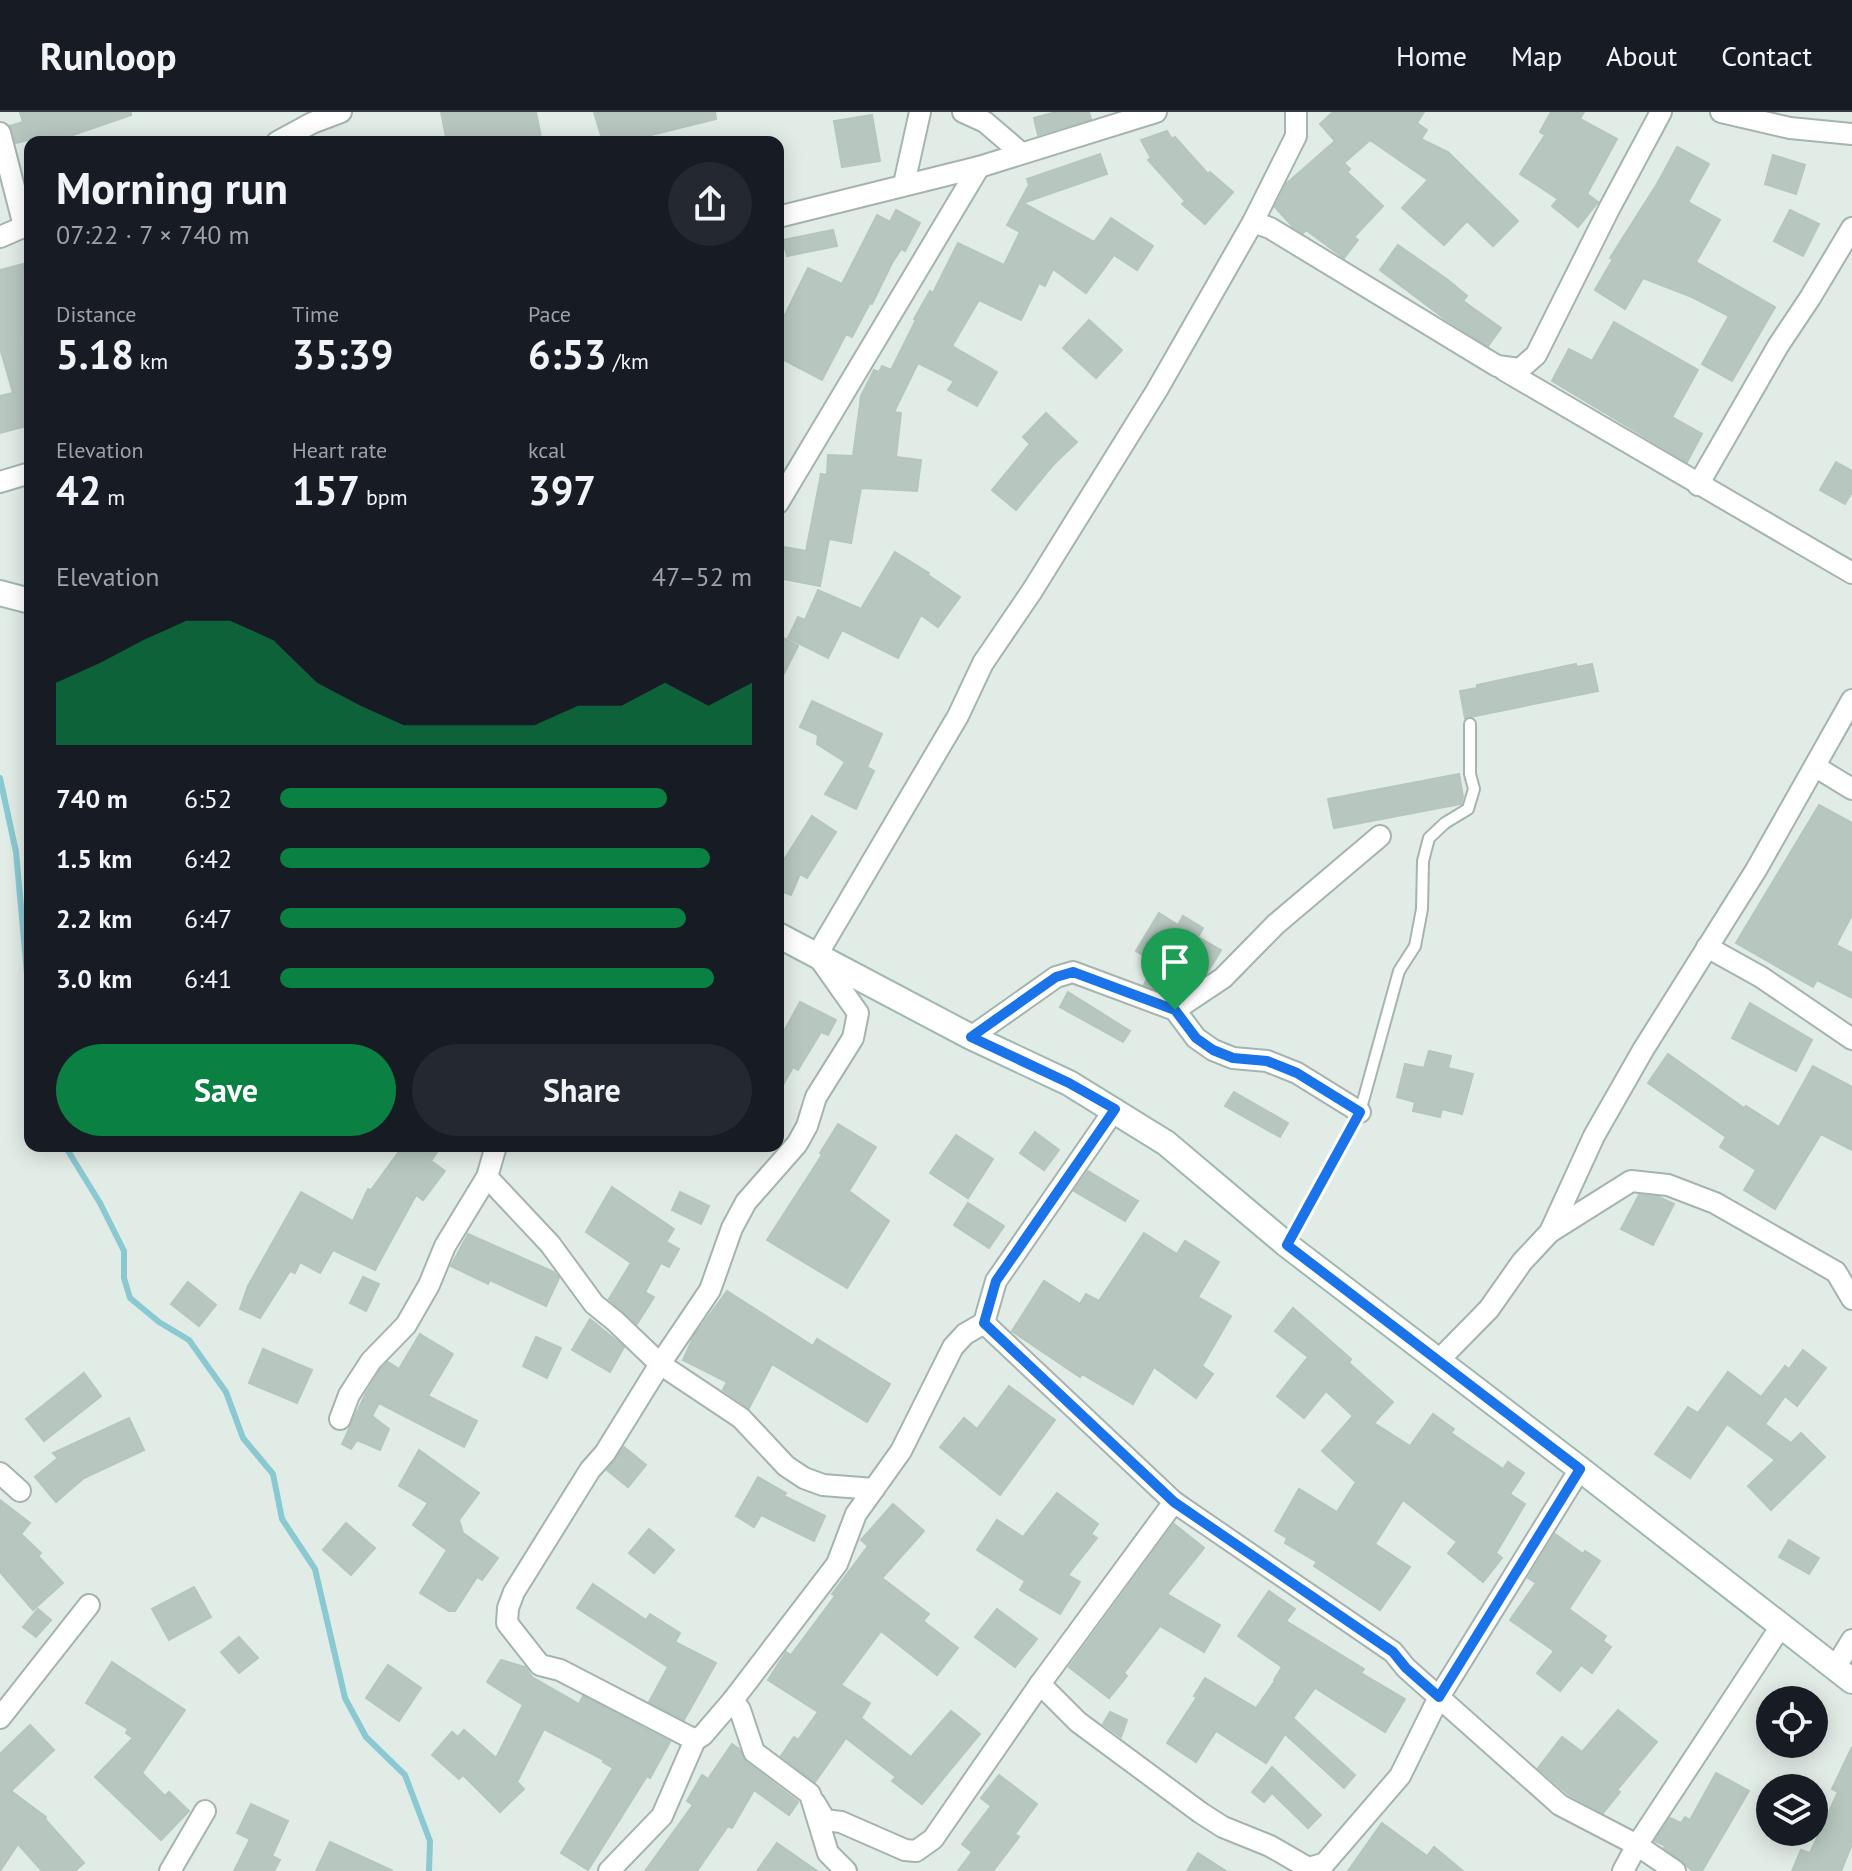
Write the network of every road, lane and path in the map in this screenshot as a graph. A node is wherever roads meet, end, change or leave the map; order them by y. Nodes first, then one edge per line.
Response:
1 (341, 112) edge
2 (920, 112) edge
3 (963, 112) edge
4 (1156, 112) edge
5 (1296, 112) edge
6 (1661, 112) edge
7 (1721, 112) edge
8 (0, 133) edge
9 (1852, 134) edge
10 (288, 136) edge
11 (1021, 153) junction
12 (979, 167) junction
13 (904, 184) junction
14 (24, 215) edge
15 (784, 215) edge
16 (1253, 222) junction
17 (24, 226) edge
18 (1852, 228) edge
19 (0, 237) edge
20 (1497, 366) junction
21 (24, 475) edge
22 (0, 482) edge
23 (1698, 485) junction
24 (784, 493) edge
25 (1852, 573) edge
26 (1852, 700) edge
27 (1470, 724) dead end
28 (1816, 767) junction
29 (1852, 789) edge
30 (1380, 836) dead end
31 (784, 938) edge
32 (1707, 947) junction
33 (817, 955) junction
34 (1175, 1010) junction
35 (971, 1037) junction
36 (1852, 1039) edge
37 (1115, 1109) junction
38 (1360, 1112) junction
39 (494, 1152) edge
40 (487, 1177) junction
41 (1550, 1232) junction
42 (1287, 1245) junction
43 (1852, 1299) edge
44 (984, 1323) junction
45 (1437, 1362) junction
46 (660, 1364) junction
47 (340, 1419) dead end
48 (1580, 1469) junction
49 (0, 1473) edge
50 (874, 1489) junction
51 (20, 1491) dead end
52 (1174, 1502) junction
53 (89, 1605) dead end
54 (1781, 1626) junction
55 (1852, 1640) edge
56 (1844, 1674) edge
57 (1040, 1684) junction
58 (1439, 1697) junction
59 (733, 1700) junction
60 (0, 1718) edge
61 (695, 1740) junction
62 (810, 1794) junction
63 (205, 1811) dead end
64 (1637, 1845) junction
65 (1320, 1867) edge
66 (170, 1871) edge
67 (609, 1871) edge
68 (846, 1871) edge
69 (1623, 1871) edge
70 (1675, 1871) edge

1 - 10 street
2 - 13 street
3 - 11 street
4 - 11 street
5 - 16 street
6 - 20 street
7 - 9 street
8 - 14 street
11 - 12 street
12 - 13 street
12 - 24 street
13 - 15 street
16 - 20 street
16 - 33 street
17 - 19 street
18 - 23 street
20 - 23 street
21 - 22 street
23 - 25 street
26 - 28 street
27 - 38 lane
28 - 29 street
28 - 32 street
30 - 34 street
31 - 33 main road
32 - 36 street
32 - 41 street
33 - 35 main road
33 - 46 street
34 - 35 street
34 - 38 street
35 - 37 main road
37 - 42 main road
37 - 44 street
38 - 42 lane
39 - 40 street
40 - 46 street
40 - 47 street
41 - 43 street
41 - 45 street
42 - 45 main road
44 - 50 street
44 - 52 street
45 - 48 main road
46 - 50 street
46 - 61 street
48 - 54 main road
48 - 58 street
49 - 51 street
50 - 59 street
52 - 57 street
52 - 58 street
53 - 60 street
54 - 56 main road
54 - 64 street
55 - 56 street
57 - 62 street
57 - 65 street
58 - 64 street
58 - 65 street
59 - 61 street
59 - 62 street
61 - 67 street
62 - 68 street
63 - 66 street
64 - 69 street
64 - 70 street

